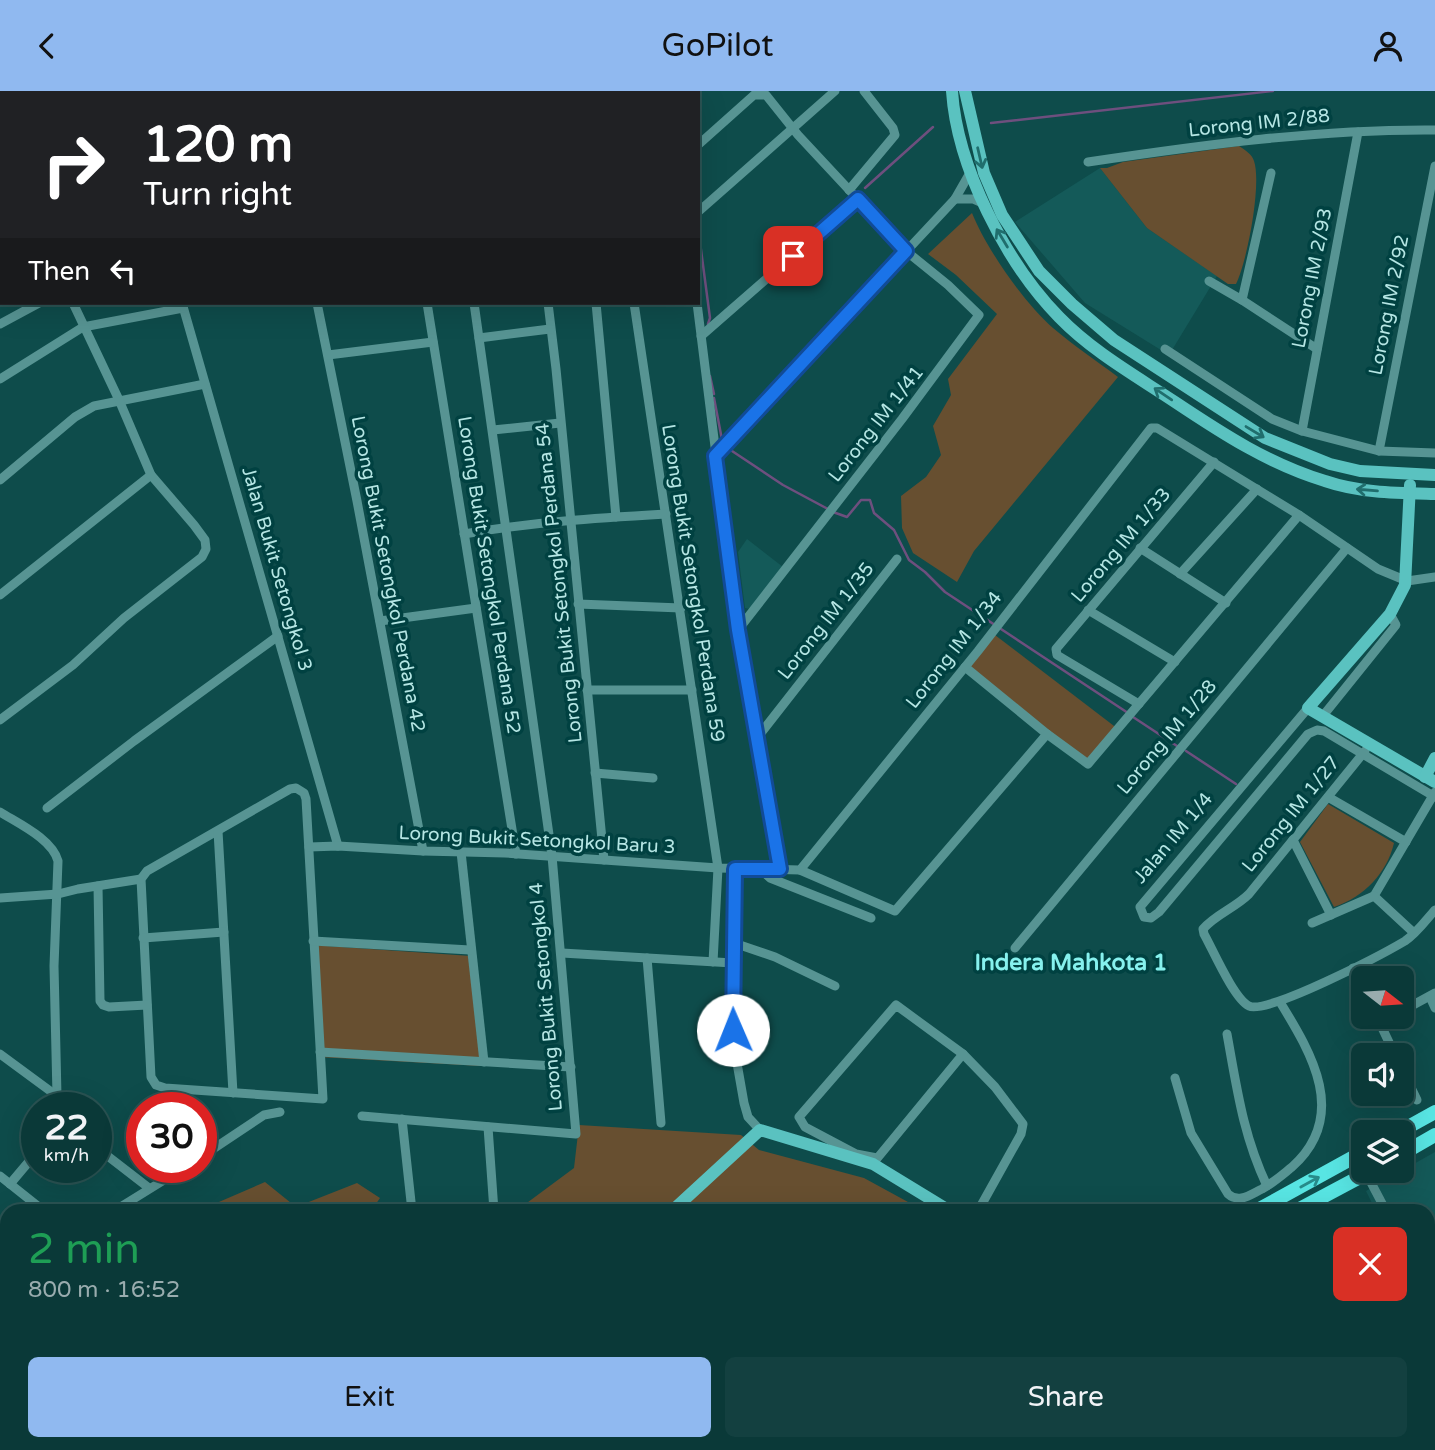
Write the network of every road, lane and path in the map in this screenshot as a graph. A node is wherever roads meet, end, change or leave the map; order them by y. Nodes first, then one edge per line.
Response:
1 (835, 91) edge
2 (864, 91) edge
3 (952, 91) edge
4 (965, 91) edge
5 (792, 128) junction
6 (1435, 130) edge
7 (1357, 132) junction
8 (700, 143) edge
9 (1088, 162) dead end
10 (1435, 166) edge
11 (971, 171) junction
12 (1270, 173) dead end
13 (849, 190) junction
14 (858, 199) junction
15 (955, 199) junction
16 (982, 203) junction
17 (701, 209) edge
18 (906, 251) junction
19 (1209, 281) dead end
20 (1242, 299) junction
21 (35, 305) edge
22 (74, 305) edge
23 (182, 305) edge
24 (317, 305) edge
25 (427, 305) edge
26 (474, 305) edge
27 (548, 305) edge
28 (596, 305) edge
29 (634, 305) edge
30 (698, 305) edge
31 (0, 324) edge
32 (83, 327) junction
33 (550, 329) junction
34 (705, 333) junction
35 (479, 338) junction
36 (433, 342) junction
37 (1165, 349) dead end
38 (1317, 349) junction
39 (328, 355) junction
40 (0, 379) edge
41 (205, 384) junction
42 (119, 400) junction
43 (560, 423) junction
44 (493, 430) junction
45 (1301, 431) junction
46 (1380, 451) junction
47 (1435, 453) edge
48 (715, 456) junction
49 (1214, 463) junction
50 (149, 472) junction
51 (1410, 475) junction
52 (1435, 475) edge
53 (0, 480) edge
54 (1257, 489) junction
55 (1410, 493) junction
56 (1435, 494) edge
57 (666, 513) junction
58 (1299, 515) junction
59 (616, 517) junction
60 (570, 520) junction
61 (506, 526) junction
62 (464, 534) junction
63 (1140, 548) junction
64 (1347, 548) junction
65 (897, 559) dead end
66 (1180, 574) junction
67 (1435, 577) edge
68 (1407, 581) junction
69 (0, 595) edge
70 (1226, 603) junction
71 (578, 604) junction
72 (476, 608) junction
73 (681, 608) junction
74 (1088, 610) junction
75 (1391, 614) junction
76 (380, 621) junction
77 (738, 630) junction
78 (278, 636) junction
79 (1175, 662) junction
80 (965, 667) junction
81 (587, 690) junction
82 (692, 690) junction
83 (1136, 708) junction
84 (1308, 708) junction
85 (1321, 716) junction
86 (0, 720) edge
87 (1048, 734) junction
88 (757, 738) junction
89 (1366, 749) junction
90 (1435, 758) edge
91 (595, 773) junction
92 (653, 778) dead end
93 (1430, 780) edge
94 (1434, 795) edge
95 (1328, 797) junction
96 (47, 808) dead end
97 (1, 815) edge
98 (218, 831) junction
99 (1293, 840) junction
100 (1406, 842) junction
101 (338, 846) junction
102 (309, 847) junction
103 (423, 851) junction
104 (461, 852) junction
105 (516, 854) junction
106 (552, 856) junction
107 (604, 860) junction
108 (718, 868) junction
109 (759, 868) junction
110 (735, 869) junction
111 (780, 869) junction
112 (800, 870) junction
113 (144, 875) junction
114 (98, 886) junction
115 (58, 894) junction
116 (1374, 896) junction
117 (0, 898) edge
118 (1435, 910) edge
119 (1331, 915) junction
120 (871, 918) dead end
121 (1312, 923) dead end
122 (224, 932) junction
123 (1414, 933) junction
124 (143, 938) junction
125 (313, 941) junction
126 (734, 943) junction
127 (1015, 948) dead end
128 (470, 950) junction
129 (562, 953) junction
130 (647, 958) junction
131 (713, 962) junction
132 (733, 963) junction
133 (1357, 966) edge
134 (1351, 969) edge
135 (835, 986) dead end
136 (1432, 995) edge
137 (1280, 1002) junction
138 (147, 1005) junction
139 (1414, 1005) edge
140 (1435, 1008) edge
141 (1227, 1034) dead end
142 (320, 1052) junction
143 (0, 1054) edge
144 (963, 1054) junction
145 (484, 1062) junction
146 (570, 1067) junction
147 (1175, 1078) dead end
148 (52, 1092) edge
149 (57, 1092) edge
150 (233, 1093) junction
151 (1414, 1094) edge
152 (1417, 1100) dead end
153 (279, 1112) dead end
154 (1435, 1112) edge
155 (362, 1116) dead end
156 (402, 1119) junction
157 (662, 1123) dead end
158 (1414, 1124) edge
159 (488, 1127) junction
160 (760, 1131) junction
161 (1435, 1135) edge
162 (217, 1146) edge
163 (1414, 1147) edge
164 (112, 1159) edge
165 (1351, 1159) edge
166 (875, 1161) junction
167 (21, 1171) edge
168 (0, 1176) edge
169 (1279, 1178) junction
170 (1351, 1181) edge
171 (158, 1183) edge
172 (1373, 1183) edge
173 (10, 1184) junction
174 (1267, 1186) junction
175 (149, 1188) junction
176 (1287, 1195) junction
177 (35, 1204) edge
178 (125, 1204) edge
179 (411, 1204) edge
180 (494, 1204) edge
181 (680, 1204) edge
182 (940, 1204) edge
183 (982, 1204) edge
184 (1270, 1204) edge
185 (1309, 1204) edge
186 (1383, 1204) edge

1 - 5 street
2 - 13 street
3 - 11 street
4 -> 51 street
5 - 8 street
5 - 13 street
5 - 17 street
6 - 7 street, Lorong IM 2/88
7 - 9 street, Lorong IM 2/88
7 - 38 street, Lorong IM 2/93
10 - 46 street, Lorong IM 2/92
11 - 15 street
11 - 16 street
12 - 20 street
13 - 14 street
14 - 18 street
14 - 34 street
15 - 16 street
15 - 18 street
55 -> 16 street
18 - 48 street
18 - 77 street, Lorong IM 1/41
19 - 20 street
20 - 38 street
21 - 31 street
22 - 32 street
23 - 32 street
23 - 41 street, Jalan Bukit Setongkol 3
24 - 39 street, Lorong Bukit Setongkol Perdana 42
25 - 36 street, Lorong Bukit Setongkol Perdana 52
26 - 35 street, Lorong Bukit Setongkol Perdana 52
27 - 33 street, Lorong Bukit Setongkol Perdana 54
28 - 59 street
29 - 57 street, Lorong Bukit Setongkol Perdana 59
30 - 34 street
32 - 40 street
32 - 42 street
33 - 35 street
33 - 43 street, Lorong Bukit Setongkol Perdana 54
34 - 48 street
35 - 44 street, Lorong Bukit Setongkol Perdana 52
36 - 39 street
36 - 62 street, Lorong Bukit Setongkol Perdana 52
37 - 45 street
38 - 45 street, Lorong IM 2/93
39 - 76 street, Lorong Bukit Setongkol Perdana 42
41 - 42 street
41 - 78 street, Jalan Bukit Setongkol 3
42 - 50 street
42 - 53 street
43 - 44 street
43 - 60 street, Lorong Bukit Setongkol Perdana 54
44 - 61 street, Lorong Bukit Setongkol Perdana 52
45 - 46 street
46 - 47 street
48 - 77 street
49 - 54 street
49 - 63 street, Lorong IM 1/33
49 - 80 street, Lorong IM 1/34
50 - 69 street
50 - 86 street
51 - 52 street
51 - 55 street, Jalan IM 1/4
54 - 58 street
54 - 66 street
55 - 56 street
55 - 68 street, Jalan IM 1/4
57 - 59 street
57 - 73 street, Lorong Bukit Setongkol Perdana 59
58 - 64 street
58 - 70 street
59 - 60 street
60 - 61 street
60 - 71 street, Lorong Bukit Setongkol Perdana 54
61 - 62 street
61 - 106 street, Lorong Bukit Setongkol Perdana 52
62 - 72 street, Lorong Bukit Setongkol Perdana 52
63 - 66 street
63 - 74 street, Lorong IM 1/33
64 - 68 street
64 - 127 street, Lorong IM 1/28
65 - 88 street, Lorong IM 1/35
66 - 70 street
67 - 68 street
68 - 75 street, Jalan IM 1/4
70 - 79 street
71 - 73 street
71 - 81 street, Lorong Bukit Setongkol Perdana 54
72 - 76 street
72 - 105 street, Lorong Bukit Setongkol Perdana 52
73 - 82 street, Lorong Bukit Setongkol Perdana 59
74 - 79 street
74 - 83 street, Lorong IM 1/33
75 - 84 street, Jalan IM 1/4
75 - 85 street, Jalan IM 1/4
76 - 103 street, Lorong Bukit Setongkol Perdana 42
77 - 88 street
78 - 96 street
78 - 101 street, Jalan Bukit Setongkol 3
79 - 83 street
80 - 87 street
80 - 112 street, Lorong IM 1/34
81 - 82 street
81 - 91 street, Lorong Bukit Setongkol Perdana 54
82 - 108 street, Lorong Bukit Setongkol Perdana 59
83 - 87 street
84 - 85 street
84 - 89 street, Jalan IM 1/4
85 - 89 street
87 - 112 street
88 - 111 street
89 - 93 street
89 - 94 street, Jalan IM 1/4
89 - 95 street, Lorong IM 1/27
90 - 93 street
91 - 92 street
91 - 107 street, Lorong Bukit Setongkol Perdana 54
94 - 100 street
95 - 99 street, Lorong IM 1/27
95 - 100 street
97 - 115 street
98 - 102 street
98 - 113 street
98 - 122 street
99 - 119 street
99 - 137 street, Lorong IM 1/27
100 - 116 street
101 - 102 street, Lorong Bukit Setongkol Baru 3
101 - 103 street, Lorong Bukit Setongkol Baru 3
102 - 125 street
103 - 104 street, Lorong Bukit Setongkol Baru 3
104 - 105 street, Lorong Bukit Setongkol Baru 3
104 - 128 street
105 - 106 street, Lorong Bukit Setongkol Baru 3
106 - 107 street, Lorong Bukit Setongkol Baru 3
106 - 129 street, Lorong Bukit Setongkol 4
107 - 108 street, Lorong Bukit Setongkol Baru 3
108 - 110 street, Lorong Bukit Setongkol Baru 3
108 - 131 street, Lorong Bukit Setongkol Perdana 59
109 - 110 street, Lorong Bukit Setongkol Baru 3
109 - 111 street, Lorong Bukit Setongkol Baru 3
109 - 120 street
110 - 126 street
111 - 112 street
113 - 114 street
113 - 124 street
114 - 115 street
114 - 138 street
115 - 117 street
115 - 149 street
116 - 119 street
116 - 123 street
118 - 123 street
119 - 121 street
122 - 124 street
122 - 150 street
123 - 133 street
124 - 138 street
125 - 128 street
125 - 142 street
126 - 132 street
126 - 135 street
128 - 145 street
129 - 130 street
129 - 146 street, Lorong Bukit Setongkol 4
130 - 131 street
130 - 157 street
131 - 132 street
132 - 160 street
134 - 137 street
136 - 139 street
136 - 140 street
137 - 169 street
138 - 150 street
141 - 174 street
142 - 145 street
142 - 150 street
143 - 148 street
144 - 166 street
144 - 166 street
144 - 183 street
145 - 146 street
146 - 159 street, Lorong Bukit Setongkol 4
147 - 174 street
151 - 152 street
153 - 162 street
154 - 158 main road
155 - 156 street
156 - 159 street
156 - 179 street
159 - 180 street
160 - 166 street
160 - 181 street
161 - 163 main road
164 - 175 street
176 -> 165 main road
166 - 182 street
167 - 173 street
168 - 173 street
169 - 174 street
169 - 176 street
170 - 185 main road
171 - 175 street
172 - 186 street
173 - 177 street
175 - 178 street
176 - 184 main road

